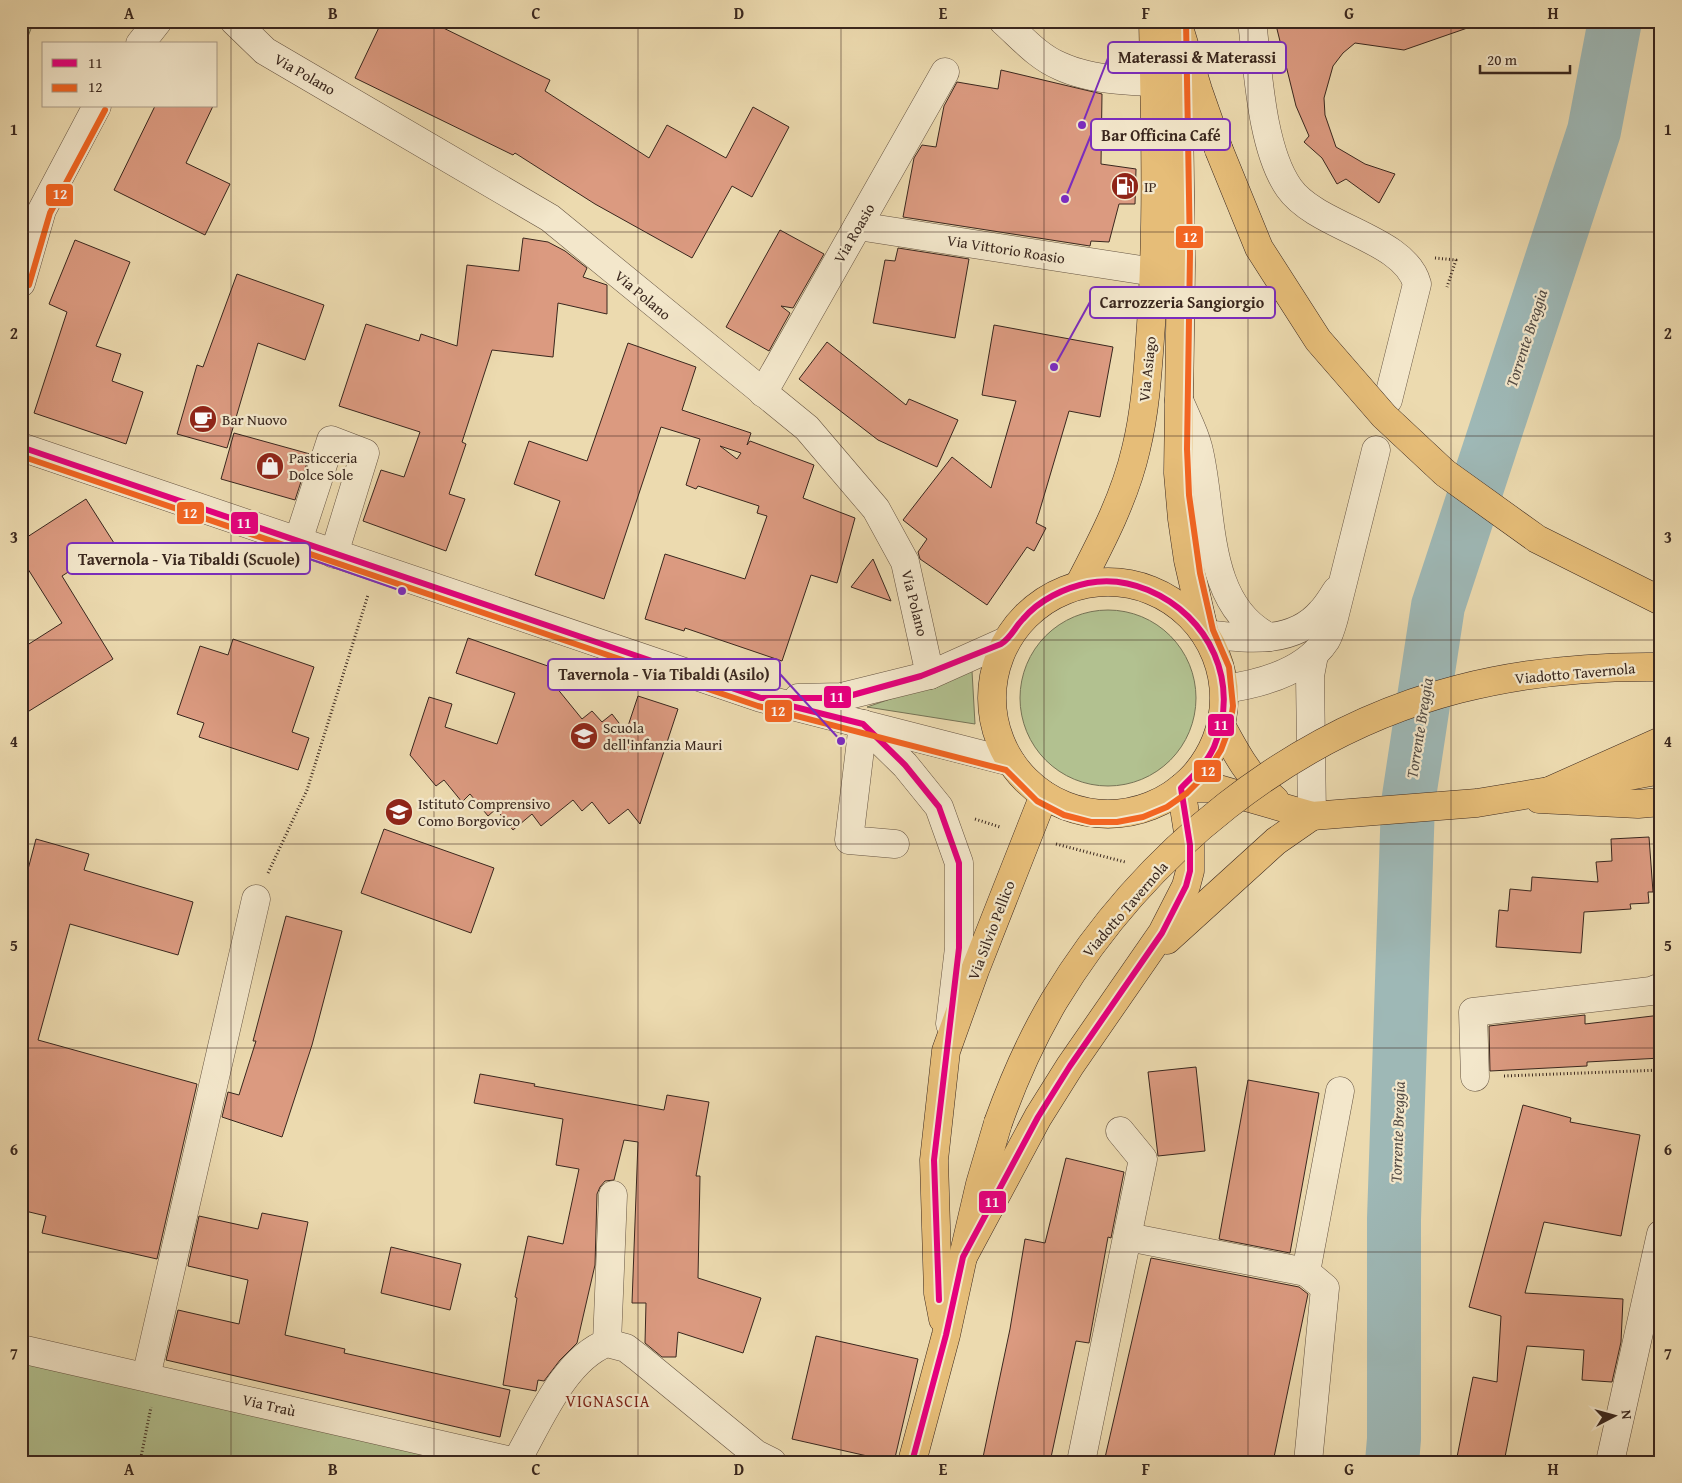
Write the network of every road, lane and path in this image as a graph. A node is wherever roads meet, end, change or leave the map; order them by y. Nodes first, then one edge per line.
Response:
1 (158, 21) edge
2 (234, 21) edge
3 (1003, 21) edge
4 (1153, 21) edge
5 (1177, 21) edge
6 (1252, 21) edge
7 (142, 42) edge
8 (945, 72) dead end
9 (1166, 82) junction
10 (96, 108) edge
11 (858, 226) junction
12 (1154, 272) junction
13 (21, 283) edge
14 (763, 393) junction
15 (1179, 400) junction
16 (1388, 400) dead end
17 (21, 447) edge
18 (1376, 450) dead end
19 (298, 542) junction
20 (334, 554) junction
21 (376, 568) junction
22 (1343, 580) junction
23 (1079, 584) junction
24 (1661, 601) edge
25 (1205, 634) junction
26 (1269, 637) junction
27 (1006, 641) junction
28 (1314, 655) junction
29 (1661, 666) edge
30 (930, 674) junction
31 (1224, 690) junction
32 (761, 698) junction
33 (863, 724) junction
34 (1221, 725) junction
35 (1661, 741) edge
36 (1011, 762) junction
37 (1661, 770) edge
38 (1181, 788) junction
39 (1549, 791) junction
40 (1044, 795) junction
41 (1515, 798) junction
42 (1661, 802) edge
43 (939, 807) junction
44 (1311, 814) junction
45 (1028, 836) junction
46 (895, 844) dead end
47 (1129, 864) dead end
48 (256, 899) joint
49 (1140, 964) junction
50 (1661, 987) edge
51 (946, 1051) junction
52 (1661, 1070) edge
53 (1475, 1077) joint
54 (1340, 1092) dead end
55 (1120, 1131) dead end
56 (614, 1195) dead end
57 (1128, 1237) junction
58 (1659, 1247) edge
59 (963, 1256) junction
60 (1306, 1272) junction
61 (946, 1335) junction
62 (607, 1343) junction
63 (21, 1349) edge
64 (151, 1378) junction
65 (140, 1462) edge
66 (516, 1462) edge
67 (772, 1462) edge
68 (912, 1462) edge
69 (1081, 1462) edge
70 (1308, 1462) edge
71 (1610, 1462) edge

1 - 7 street
2 - 14 street, Via Polano
3 - 9 street
4 - 9 main road, Via Asiago
5 - 9 main road, Via Asiago
5 - 24 main road, bridge
6 - 16 street
8 - 11 street, Via Roasio
9 - 12 main road, Via Asiago
9 - 15 main road, Via Asiago
10 - 13 street
11 - 12 street, Via Vittorio Roasio
11 - 14 street, Via Roasio
12 - 23 main road, Via Asiago
14 - 30 street, Via Polano
15 - 25 main road, Via Asiago
15 - 26 street
17 - 19 street
18 - 22 street
19 - 20 street
19 - 20 street
20 - 21 street
21 - 32 street
21 - 48 path
22 - 26 street
22 - 28 street
23 - 25 main road
23 - 27 main road
25 - 26 street
25 - 31 main road
27 - 30 street
27 - 36 main road
28 - 31 street
28 - 44 street
29 - 59 main road, Viadotto Tavernola, bridge
30 - 32 street
31 - 34 main road
32 - 33 street
33 - 36 street
33 - 43 street
33 - 46 street
34 - 38 main road
34 - 44 main road
35 - 39 main road
36 - 40 main road
37 - 39 main road
38 - 40 main road
38 - 44 main road
38 - 49 main road, Via Silvio Pellico
39 - 41 main road
40 - 45 main road, Via Silvio Pellico
41 - 42 main road
41 - 44 main road
43 - 45 path
43 - 51 street
44 - 49 main road
45 - 47 path
45 - 51 main road, Via Silvio Pellico
48 - 64 street
49 - 59 main road, Via Silvio Pellico
50 - 53 street
51 - 61 main road, Via Silvio Pellico
52 - 53 path
54 - 60 street
55 - 57 street
56 - 62 street
57 - 60 street
57 - 69 street
58 - 71 street
59 - 61 main road, Via Silvio Pellico
60 - 70 street
61 - 68 main road, Via Silvio Pellico
62 - 66 street
62 - 67 street
63 - 64 street, Via Traù
64 - 65 path
64 - 66 street, Via Traù

